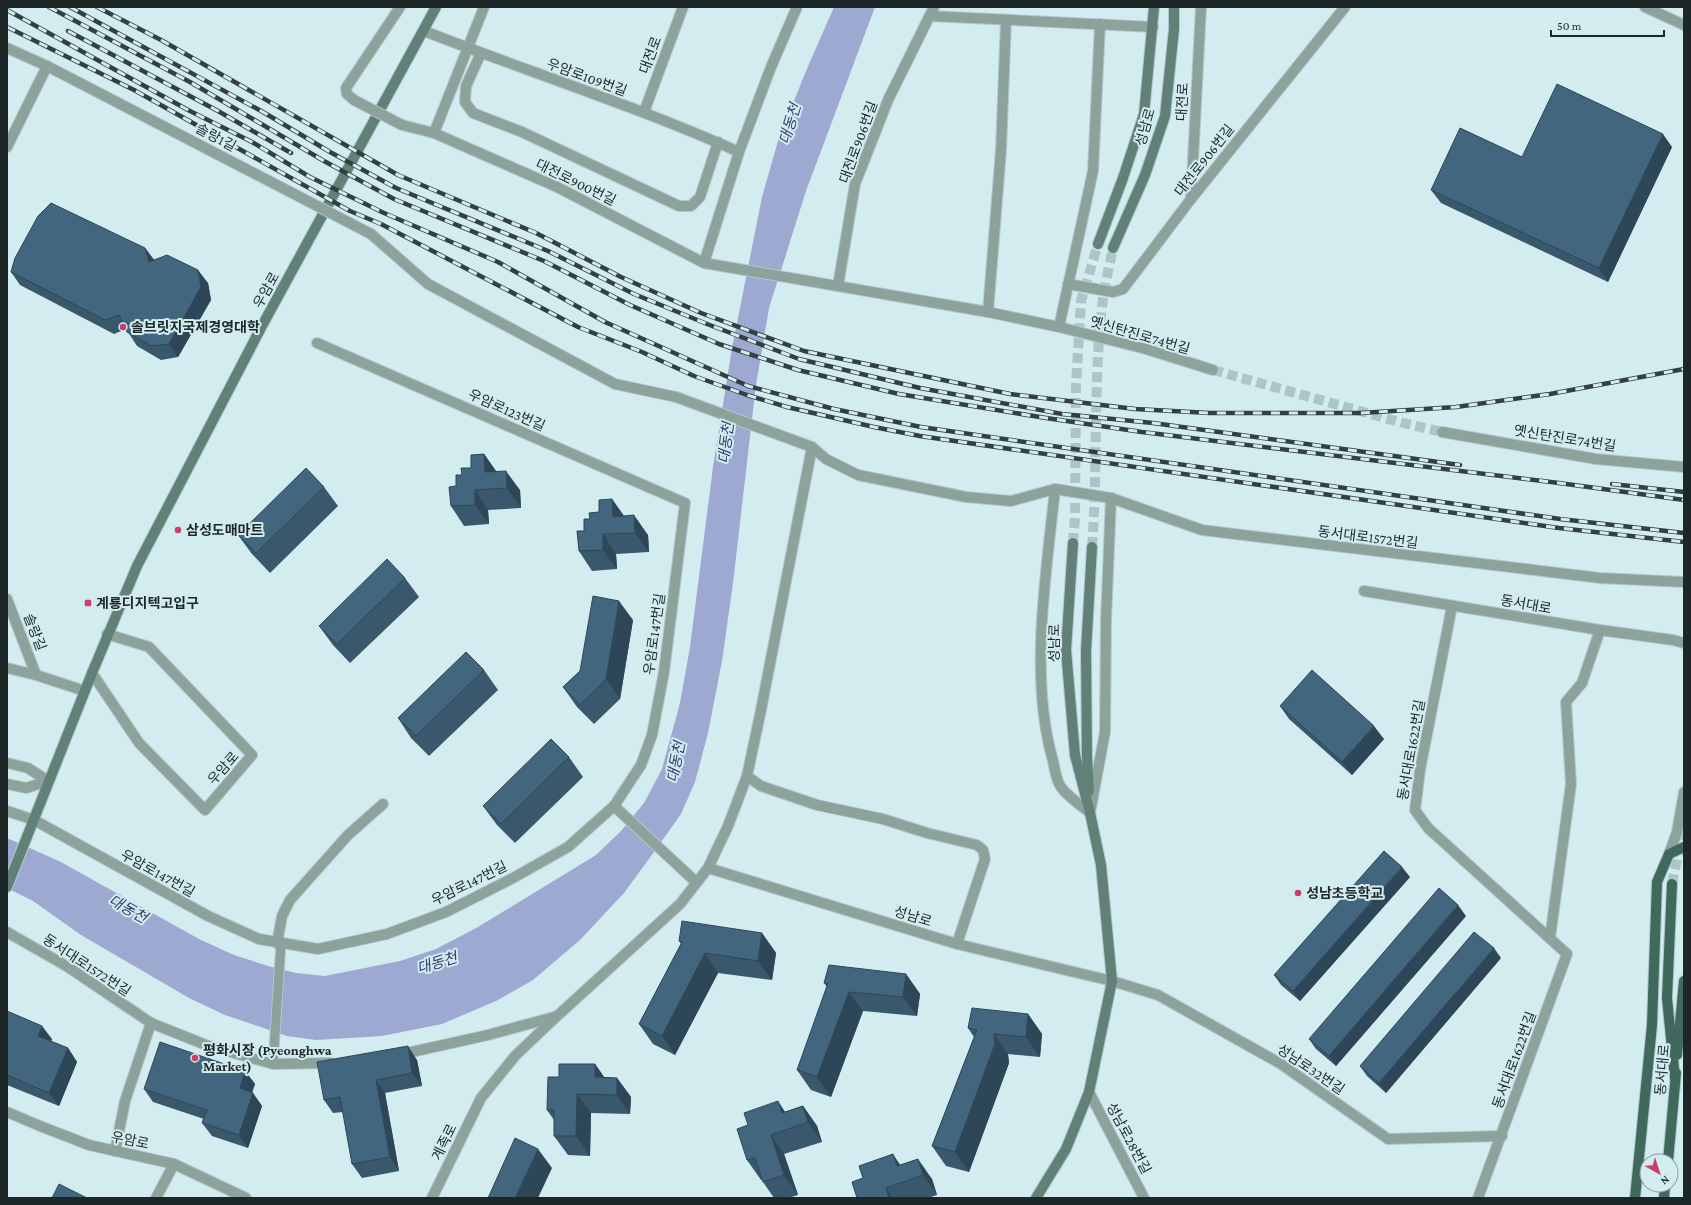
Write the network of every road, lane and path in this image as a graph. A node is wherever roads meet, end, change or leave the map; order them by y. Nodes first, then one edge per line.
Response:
1 (400, 7) edge
2 (484, 7) edge
3 (683, 7) edge
4 (797, 7) edge
5 (1154, 7) edge
6 (1174, 7) edge
7 (1201, 7) edge
8 (1345, 7) edge
9 (1645, 7) edge
10 (433, 8) edge
11 (932, 12) edge
12 (1006, 20) junction
13 (1100, 24) junction
14 (1684, 25) edge
15 (1153, 27) junction
16 (424, 31) junction
17 (7, 48) edge
18 (468, 48) junction
19 (481, 53) junction
20 (47, 66) junction
21 (644, 112) junction
22 (434, 133) junction
23 (718, 142) junction
24 (7, 147) edge
25 (739, 152) junction
26 (1191, 199) junction
27 (1098, 244) tunnel mouth
28 (1113, 248) tunnel mouth
29 (704, 263) junction
30 (1068, 284) junction
31 (838, 286) junction
32 (988, 312) junction
33 (1059, 327) junction
34 (317, 343) dead end
35 (1213, 370) tunnel mouth
36 (1442, 432) tunnel mouth
37 (812, 446) junction
38 (1684, 467) edge
39 (1055, 489) junction
40 (1111, 498) junction
41 (685, 503) joint
42 (1073, 543) tunnel mouth
43 (1092, 547) tunnel mouth
44 (1684, 582) edge
45 (1364, 591) dead end
46 (7, 599) edge
47 (1452, 606) junction
48 (1600, 630) junction
49 (107, 634) junction
50 (1684, 643) edge
51 (7, 668) edge
52 (92, 673) junction
53 (36, 675) junction
54 (84, 691) junction
55 (7, 763) edge
56 (747, 776) junction
57 (48, 781) junction
58 (7, 784) edge
59 (1684, 796) edge
60 (383, 804) dead end
61 (614, 806) junction
62 (7, 811) edge
63 (1090, 813) junction
64 (34, 820) junction
65 (1684, 847) edge
66 (1669, 854) junction
67 (708, 868) junction
68 (696, 882) junction
69 (1672, 884) tunnel mouth
70 (7, 887) edge
71 (7, 932) edge
72 (1550, 938) junction
73 (957, 944) junction
74 (280, 946) junction
75 (1112, 981) junction
76 (1684, 981) edge
77 (556, 1017) junction
78 (151, 1023) junction
79 (386, 1058) edge
80 (344, 1062) edge
81 (273, 1064) junction
82 (1675, 1078) junction
83 (1089, 1092) junction
84 (7, 1112) edge
85 (1502, 1136) junction
86 (115, 1151) junction
87 (1669, 1153) edge
88 (174, 1164) junction
89 (156, 1198) edge
90 (246, 1198) edge
91 (432, 1198) edge
92 (1036, 1198) edge
93 (1144, 1198) edge
94 (1478, 1198) edge
95 (1635, 1198) edge

1 - 22 street, 대전로900번길, bridge
2 - 18 street
3 - 21 street, 대전로
4 - 25 street
5 - 15 main road, 성남로
6 - 28 main road, 성남로
7 - 26 street, 대전로
8 - 26 street, 대전로906번길
9 - 14 street
10 - 16 main road, 우암로
11 - 12 street, 대전로906번길
11 - 31 street, 대전로906번길
12 - 13 street, 대전로906번길
12 - 32 street
13 - 15 street, 대전로906번길
13 - 30 street
15 - 27 main road, 성남로
16 - 18 street, 우암로109번길
16 - 49 main road, 우암로
17 - 20 street, 솔랑1길
18 - 19 street, 우암로109번길
18 - 22 street
19 - 21 street, 우암로109번길
19 - 23 street
20 - 24 street
20 - 37 street, 솔랑1길, bridge
21 - 23 street, 우암로109번길
22 - 29 street, 대전로900번길
23 - 25 street, 우암로109번길
25 - 29 street
26 - 30 street, 대전로906번길
29 - 31 street, 대전로900번길
30 - 33 street
31 - 32 street
32 - 33 street
33 - 35 street, 옛신탄진로74번길
34 - 41 street, 우암로123번길
36 - 38 street, 옛신탄진로74번길
37 - 39 street
37 - 56 street, 계족로
39 - 40 street, 동서대로1572번길
39 - 63 street
40 - 44 street, 동서대로1572번길
40 - 63 street
41 - 61 street, 우암로147번길
42 - 63 main road, 성남로
43 - 63 main road, 성남로
45 - 47 street, 동서대로
46 - 53 street, 솔랑길
47 - 48 street, 동서대로
47 - 72 street, 동서대로1622번길
48 - 50 street, 동서대로
48 - 72 street
49 - 52 main road, 우암로
49 - 52 street, 우암로
51 - 53 street
52 - 54 main road, 우암로
53 - 54 street
54 - 57 main road, 우암로
55 - 57 street
56 - 67 street, 계족로
56 - 73 street
57 - 58 street
57 - 64 main road, 우암로
59 - 66 street
60 - 74 street
61 - 68 street
61 - 74 street, 우암로147번길
62 - 64 street, 우암로147번길
63 - 75 main road, 성남로
64 - 70 main road, 우암로
64 - 74 street, 우암로147번길
65 - 66 main road
66 - 95 main road
67 - 68 street, 계족로
67 - 73 street, 성남로
68 - 77 street, 계족로
69 - 82 main road
71 - 78 street, 동서대로1572번길
72 - 85 street, 동서대로1622번길
73 - 75 street, 성남로
74 - 81 street
75 - 83 main road, 성남로
75 - 85 street, 성남로32번길
76 - 82 main road, 동서대로
77 - 79 street
77 - 91 street, 계족로
78 - 81 street, 동서대로1572번길
78 - 86 street
80 - 81 street, 동서대로1572번길
82 - 87 main road, 동서대로
83 - 92 main road, 성남로
83 - 93 street, 성남로28번길
84 - 86 street, 우암로
85 - 94 street, 동서대로1622번길
86 - 88 street, 우암로
88 - 89 street
88 - 90 street, 우암로

